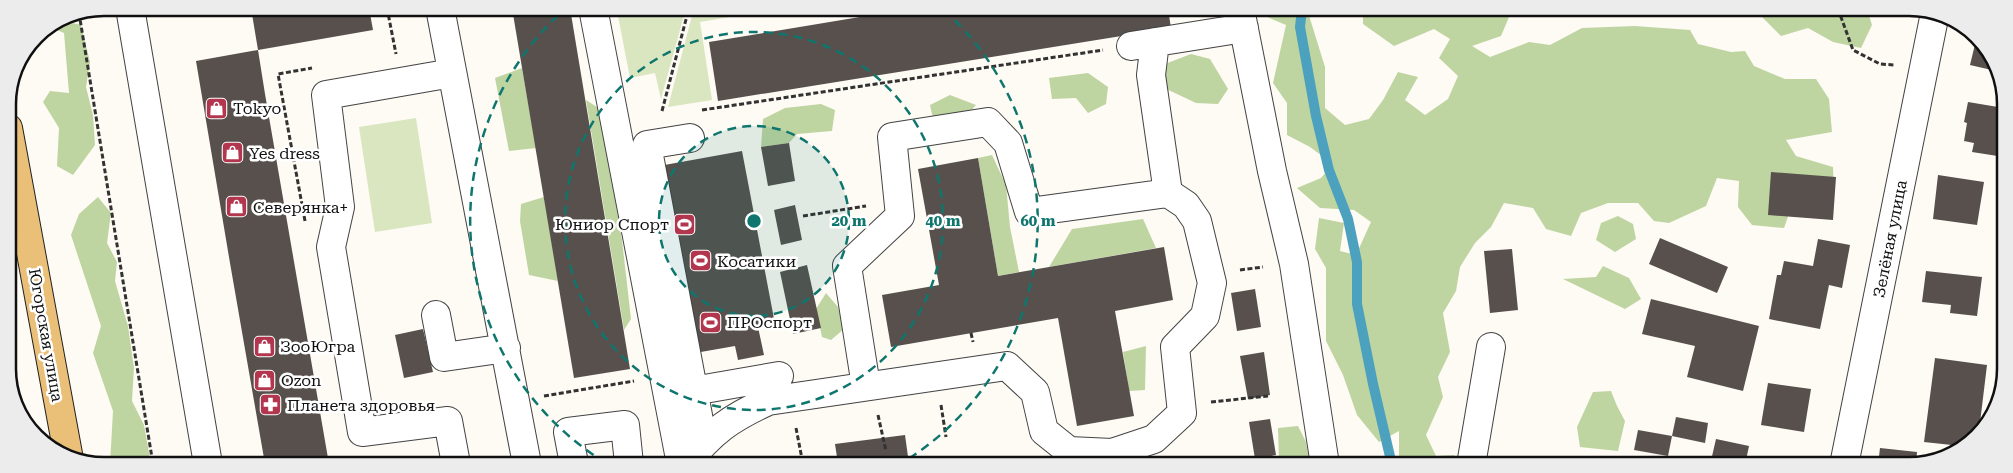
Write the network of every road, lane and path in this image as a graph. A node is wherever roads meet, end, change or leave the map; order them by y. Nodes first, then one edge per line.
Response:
1 (131, 16) edge
2 (389, 16) edge
3 (441, 16) edge
4 (595, 16) edge
5 (688, 16) edge
6 (1841, 16) edge
7 (1242, 18) edge
8 (80, 20) edge
9 (1935, 20) edge
10 (1143, 44) junction
11 (1925, 67) junction
12 (452, 73) junction
13 (402, 82) junction
14 (698, 111) dead end
15 (690, 138) dead end
16 (647, 145) junction
17 (16, 171) edge
18 (1168, 193) junction
19 (899, 201) junction
20 (803, 216) dead end
21 (1294, 264) junction
22 (1209, 274) junction
23 (436, 315) dead end
24 (1490, 347) dead end
25 (506, 348) junction
26 (779, 376) dead end
27 (664, 377) junction
28 (869, 386) junction
29 (693, 391) junction
30 (1268, 396) dead end
31 (1181, 406) junction
32 (520, 422) junction
33 (787, 426) dead end
34 (703, 442) junction
35 (67, 449) edge
36 (886, 451) dead end
37 (152, 457) edge
38 (207, 457) edge
39 (455, 457) edge
40 (526, 457) edge
41 (573, 457) edge
42 (628, 457) edge
43 (679, 457) edge
44 (691, 457) edge
45 (803, 457) edge
46 (1324, 457) edge
47 (1472, 457) edge
48 (1846, 457) edge

1 - 38 street
2 - 13 path
3 - 12 street
4 - 27 street
5 - 16 path
6 - 11 path
7 - 10 street
7 - 21 street
8 - 37 path
9 - 11 street, Зелёная улица
10 - 14 path
10 - 18 street
11 - 48 street, Зелёная улица
12 - 13 street
12 - 25 street
13 - 39 street
15 - 16 street
16 - 29 street
17 - 35 main road, Югорская улица
18 - 19 street
18 - 22 street
19 - 20 path
19 - 28 street
21 - 22 path
21 - 46 street
22 - 31 street
23 - 25 street
24 - 47 street
25 - 32 street
26 - 29 street
27 - 32 path
27 - 43 street
28 - 31 street
28 - 34 street
28 - 36 path
29 - 34 street
30 - 31 path
32 - 40 street
33 - 45 path
34 - 44 street
41 - 42 street

